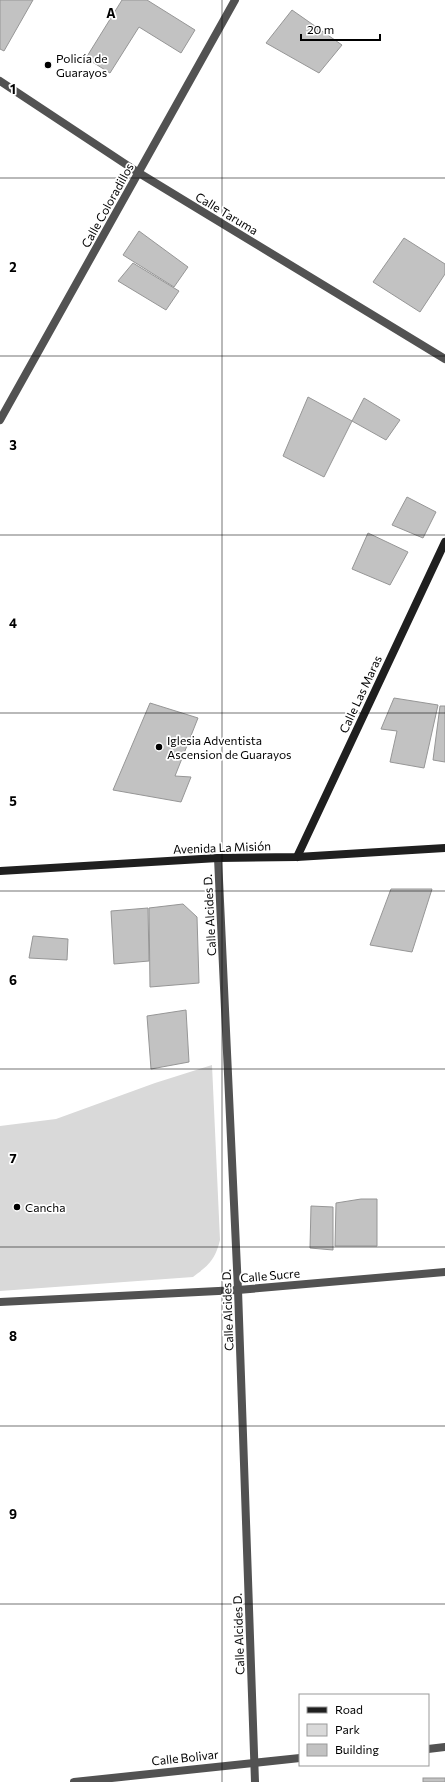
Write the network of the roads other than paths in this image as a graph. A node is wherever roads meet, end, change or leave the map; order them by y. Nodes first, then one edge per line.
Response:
1 (235, 0) edge
2 (0, 81) edge
3 (139, 173) junction
4 (445, 359) edge
5 (0, 420) edge
6 (445, 542) edge
7 (445, 848) edge
8 (298, 857) junction
9 (218, 858) junction
10 (0, 871) edge
11 (445, 1272) edge
12 (238, 1290) junction
13 (0, 1302) edge
14 (445, 1747) edge
15 (429, 1749) edge
16 (299, 1758) edge
17 (254, 1762) junction
18 (74, 1782) edge
19 (256, 1782) edge

1 - 3 street, Calle Coloradillos
2 - 3 street, Calle Taruma
3 - 4 street, Calle Taruma
3 - 5 street, Calle Coloradillos
6 - 8 main road, Calle Las Maras
7 - 8 main road, Avenida La Misión
8 - 9 main road, Avenida La Misión
9 - 10 main road, Avenida La Misión
9 - 12 street, Calle Alcides D.
11 - 12 street, Calle Sucre
12 - 13 street, Calle Sucre
12 - 17 street, Calle Alcides D.
14 - 15 street
16 - 17 street, Calle Bolivar
17 - 18 street, Calle Bolivar
17 - 19 street, Calle Alcides D.

